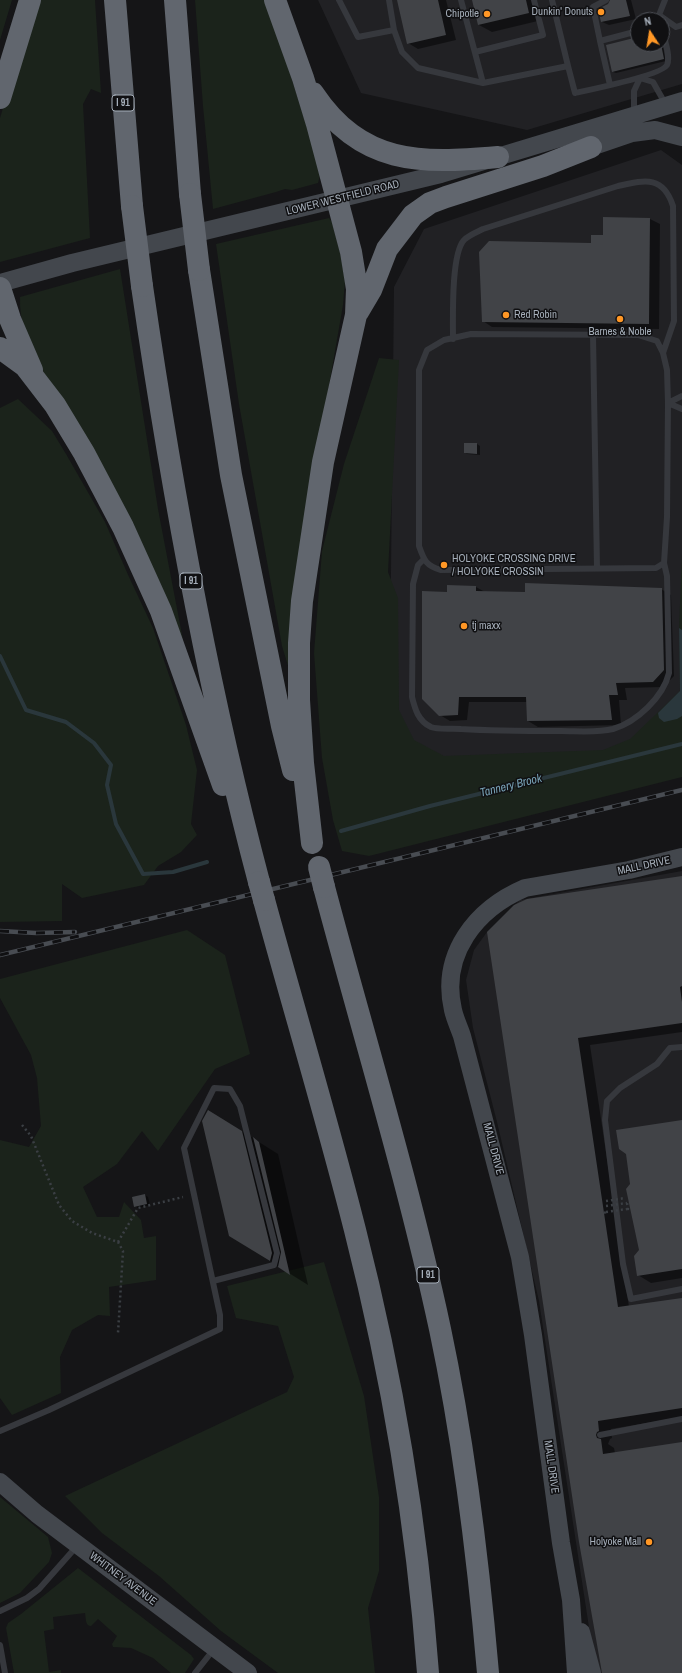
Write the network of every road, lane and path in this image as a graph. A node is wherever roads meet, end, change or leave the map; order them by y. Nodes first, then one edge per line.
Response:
1 (30, 0) edge
2 (115, 0) edge
3 (174, 0) edge
4 (275, 0) edge
5 (340, 0) edge
6 (389, 0) edge
7 (461, 0) edge
8 (534, 0) edge
9 (553, 0) edge
10 (606, 0) edge
11 (665, 0) edge
12 (661, 12) edge
13 (670, 23) edge
14 (682, 25) edge
15 (394, 30) junction
16 (630, 33) edge
17 (600, 41) junction
18 (475, 52) junction
19 (667, 52) edge
20 (568, 66) junction
21 (303, 78) junction
22 (640, 78) junction
23 (483, 83) junction
24 (610, 85) junction
25 (0, 98) edge
26 (674, 104) edge
27 (635, 115) junction
28 (682, 137) edge
29 (543, 143) junction
30 (591, 147) junction
31 (498, 157) junction
32 (337, 200) junction
33 (0, 283) edge
34 (0, 288) edge
35 (356, 315) junction
36 (593, 335) junction
37 (452, 338) junction
38 (0, 348) edge
39 (663, 353) junction
40 (39, 383) junction
41 (682, 396) edge
42 (668, 403) junction
43 (682, 409) edge
44 (424, 559) junction
45 (664, 563) junction
46 (597, 568) junction
47 (312, 843) junction
48 (682, 857) edge
49 (260, 885) junction
50 (682, 1047) edge
51 (22, 1125) dead end
52 (183, 1197) dead end
53 (628, 1197) dead end
54 (606, 1201) dead end
55 (606, 1206) dead end
56 (604, 1213) dead end
57 (118, 1242) junction
58 (213, 1281) junction
59 (682, 1289) edge
60 (118, 1333) dead end
61 (682, 1419) edge
62 (0, 1431) edge
63 (600, 1435) dead end
64 (0, 1482) edge
65 (78, 1545) junction
66 (571, 1600) junction
67 (0, 1611) edge
68 (0, 1645) edge
69 (215, 1648) junction
70 (5, 1673) edge
71 (195, 1673) edge
72 (248, 1673) edge
73 (428, 1673) edge
74 (488, 1673) edge
75 (576, 1673) edge
76 (592, 1673) edge

1 - 25 highway
2 - 49 highway, I 91, bridge
3 - 47 highway, I 91, bridge
4 - 21 highway
5 - 15 lane
6 - 15 lane
7 - 18 lane
8 - 18 lane
9 - 20 lane
10 - 17 lane
11 - 12 lane
13 - 14 lane
15 - 23 lane
16 - 17 lane
17 - 24 lane
18 - 23 lane
19 - 22 lane
20 - 23 lane
20 - 24 lane
21 - 31 highway
21 - 32 highway
22 - 24 lane
22 - 26 lane
22 - 27 lane
26 - 27 street, LOWER WESTFIELD ROAD
27 - 29 street, LOWER WESTFIELD ROAD
28 - 30 street
29 - 30 street
29 - 31 street, LOWER WESTFIELD ROAD
30 - 35 highway
31 - 32 street, LOWER WESTFIELD ROAD
32 - 33 street, LOWER WESTFIELD ROAD
32 - 35 highway
34 - 40 highway
35 - 47 highway
36 - 37 lane
36 - 39 lane
36 - 46 lane
37 - 39 lane
37 - 44 lane
38 - 40 highway
39 - 42 lane
40 - 49 highway
41 - 42 lane
42 - 43 lane
42 - 45 lane
44 - 45 lane
44 - 46 lane
45 - 46 lane
47 - 74 highway, I 91
48 - 66 street, MALL DRIVE
49 - 73 highway, I 91
50 - 59 lane
51 - 57 path
52 - 57 path
53 - 54 path, bridge
55 - 56 path, bridge
57 - 60 path
58 - 58 lane
58 - 62 lane
61 - 63 lane
64 - 65 street, WHITNEY AVENUE
65 - 67 lane
65 - 69 street, WHITNEY AVENUE
66 - 75 street, MALL DRIVE
66 - 76 street, MALL DRIVE
68 - 70 lane
69 - 71 lane
69 - 72 street, WHITNEY AVENUE

